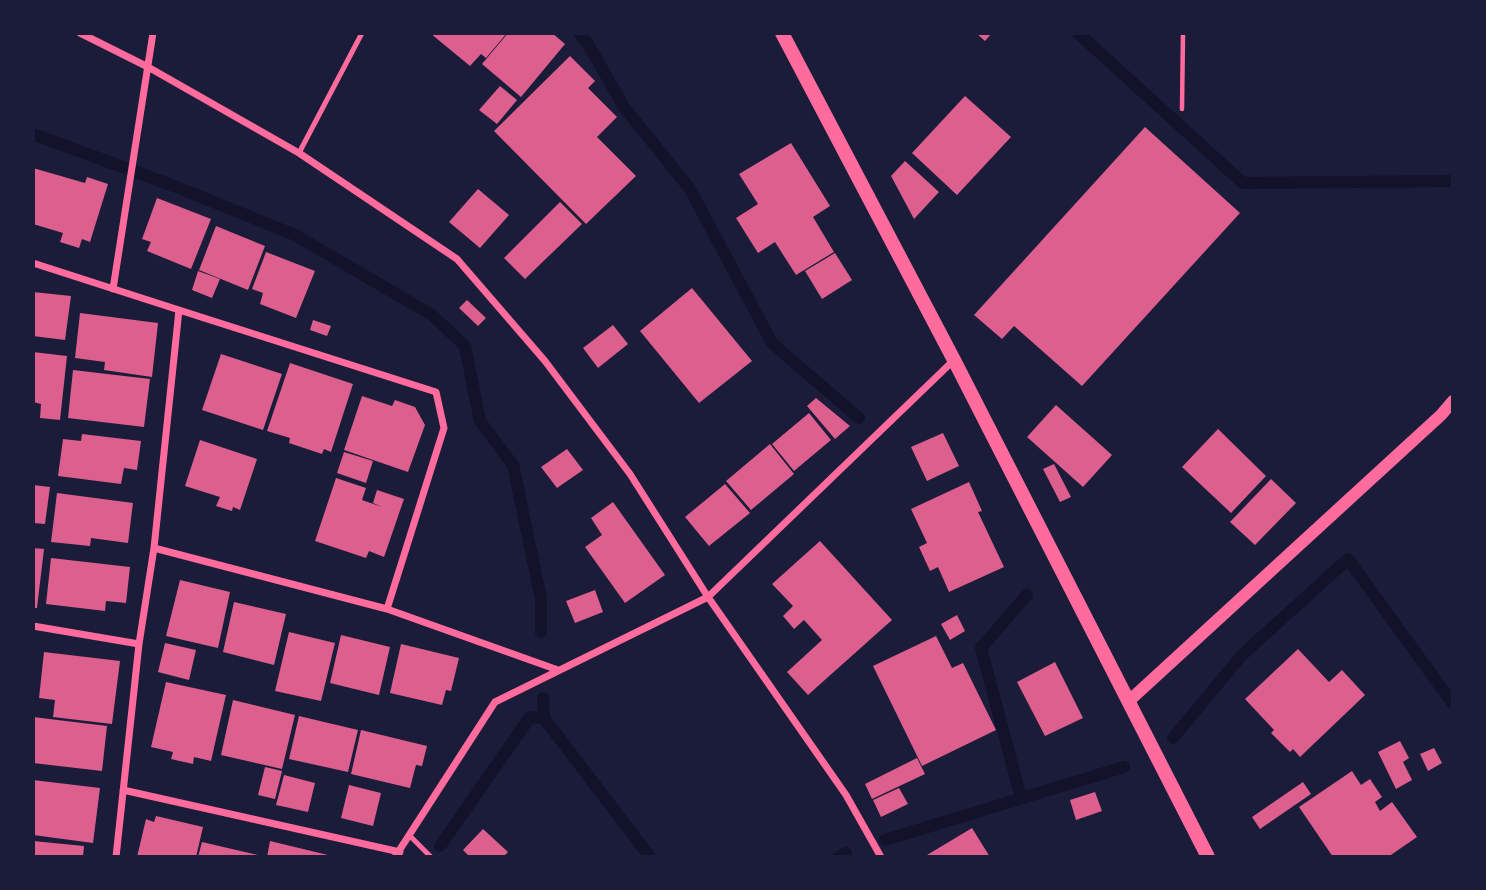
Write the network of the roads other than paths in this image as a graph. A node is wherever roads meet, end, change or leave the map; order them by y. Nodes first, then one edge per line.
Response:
1 (80, 33) edge
2 (153, 33) edge
3 (362, 33) edge
4 (782, 33) edge
5 (148, 67) junction
6 (299, 153) junction
7 (33, 263) edge
8 (113, 289) junction
9 (179, 310) junction
10 (954, 360) junction
11 (1453, 401) edge
12 (154, 548) junction
13 (708, 597) junction
14 (387, 608) junction
15 (33, 626) edge
16 (139, 644) junction
17 (558, 670) junction
18 (1129, 700) junction
19 (123, 790) junction
20 (410, 835) junction
21 (398, 854) edge
22 (116, 857) edge
23 (431, 857) edge
24 (881, 857) edge
25 (1208, 857) edge

1 - 5 street
2 - 5 street
3 - 6 lane
4 - 10 main road
5 - 6 street
5 - 8 street
6 - 13 street
7 - 8 street
8 - 9 street
9 - 12 street
9 - 14 street
10 - 13 street
10 - 18 main road
11 - 18 street
12 - 14 street
12 - 16 street
13 - 17 street
13 - 24 street
14 - 17 street
15 - 16 street
16 - 19 street
17 - 20 street
18 - 25 main road
19 - 21 street
19 - 22 street
20 - 21 street
20 - 23 lane

